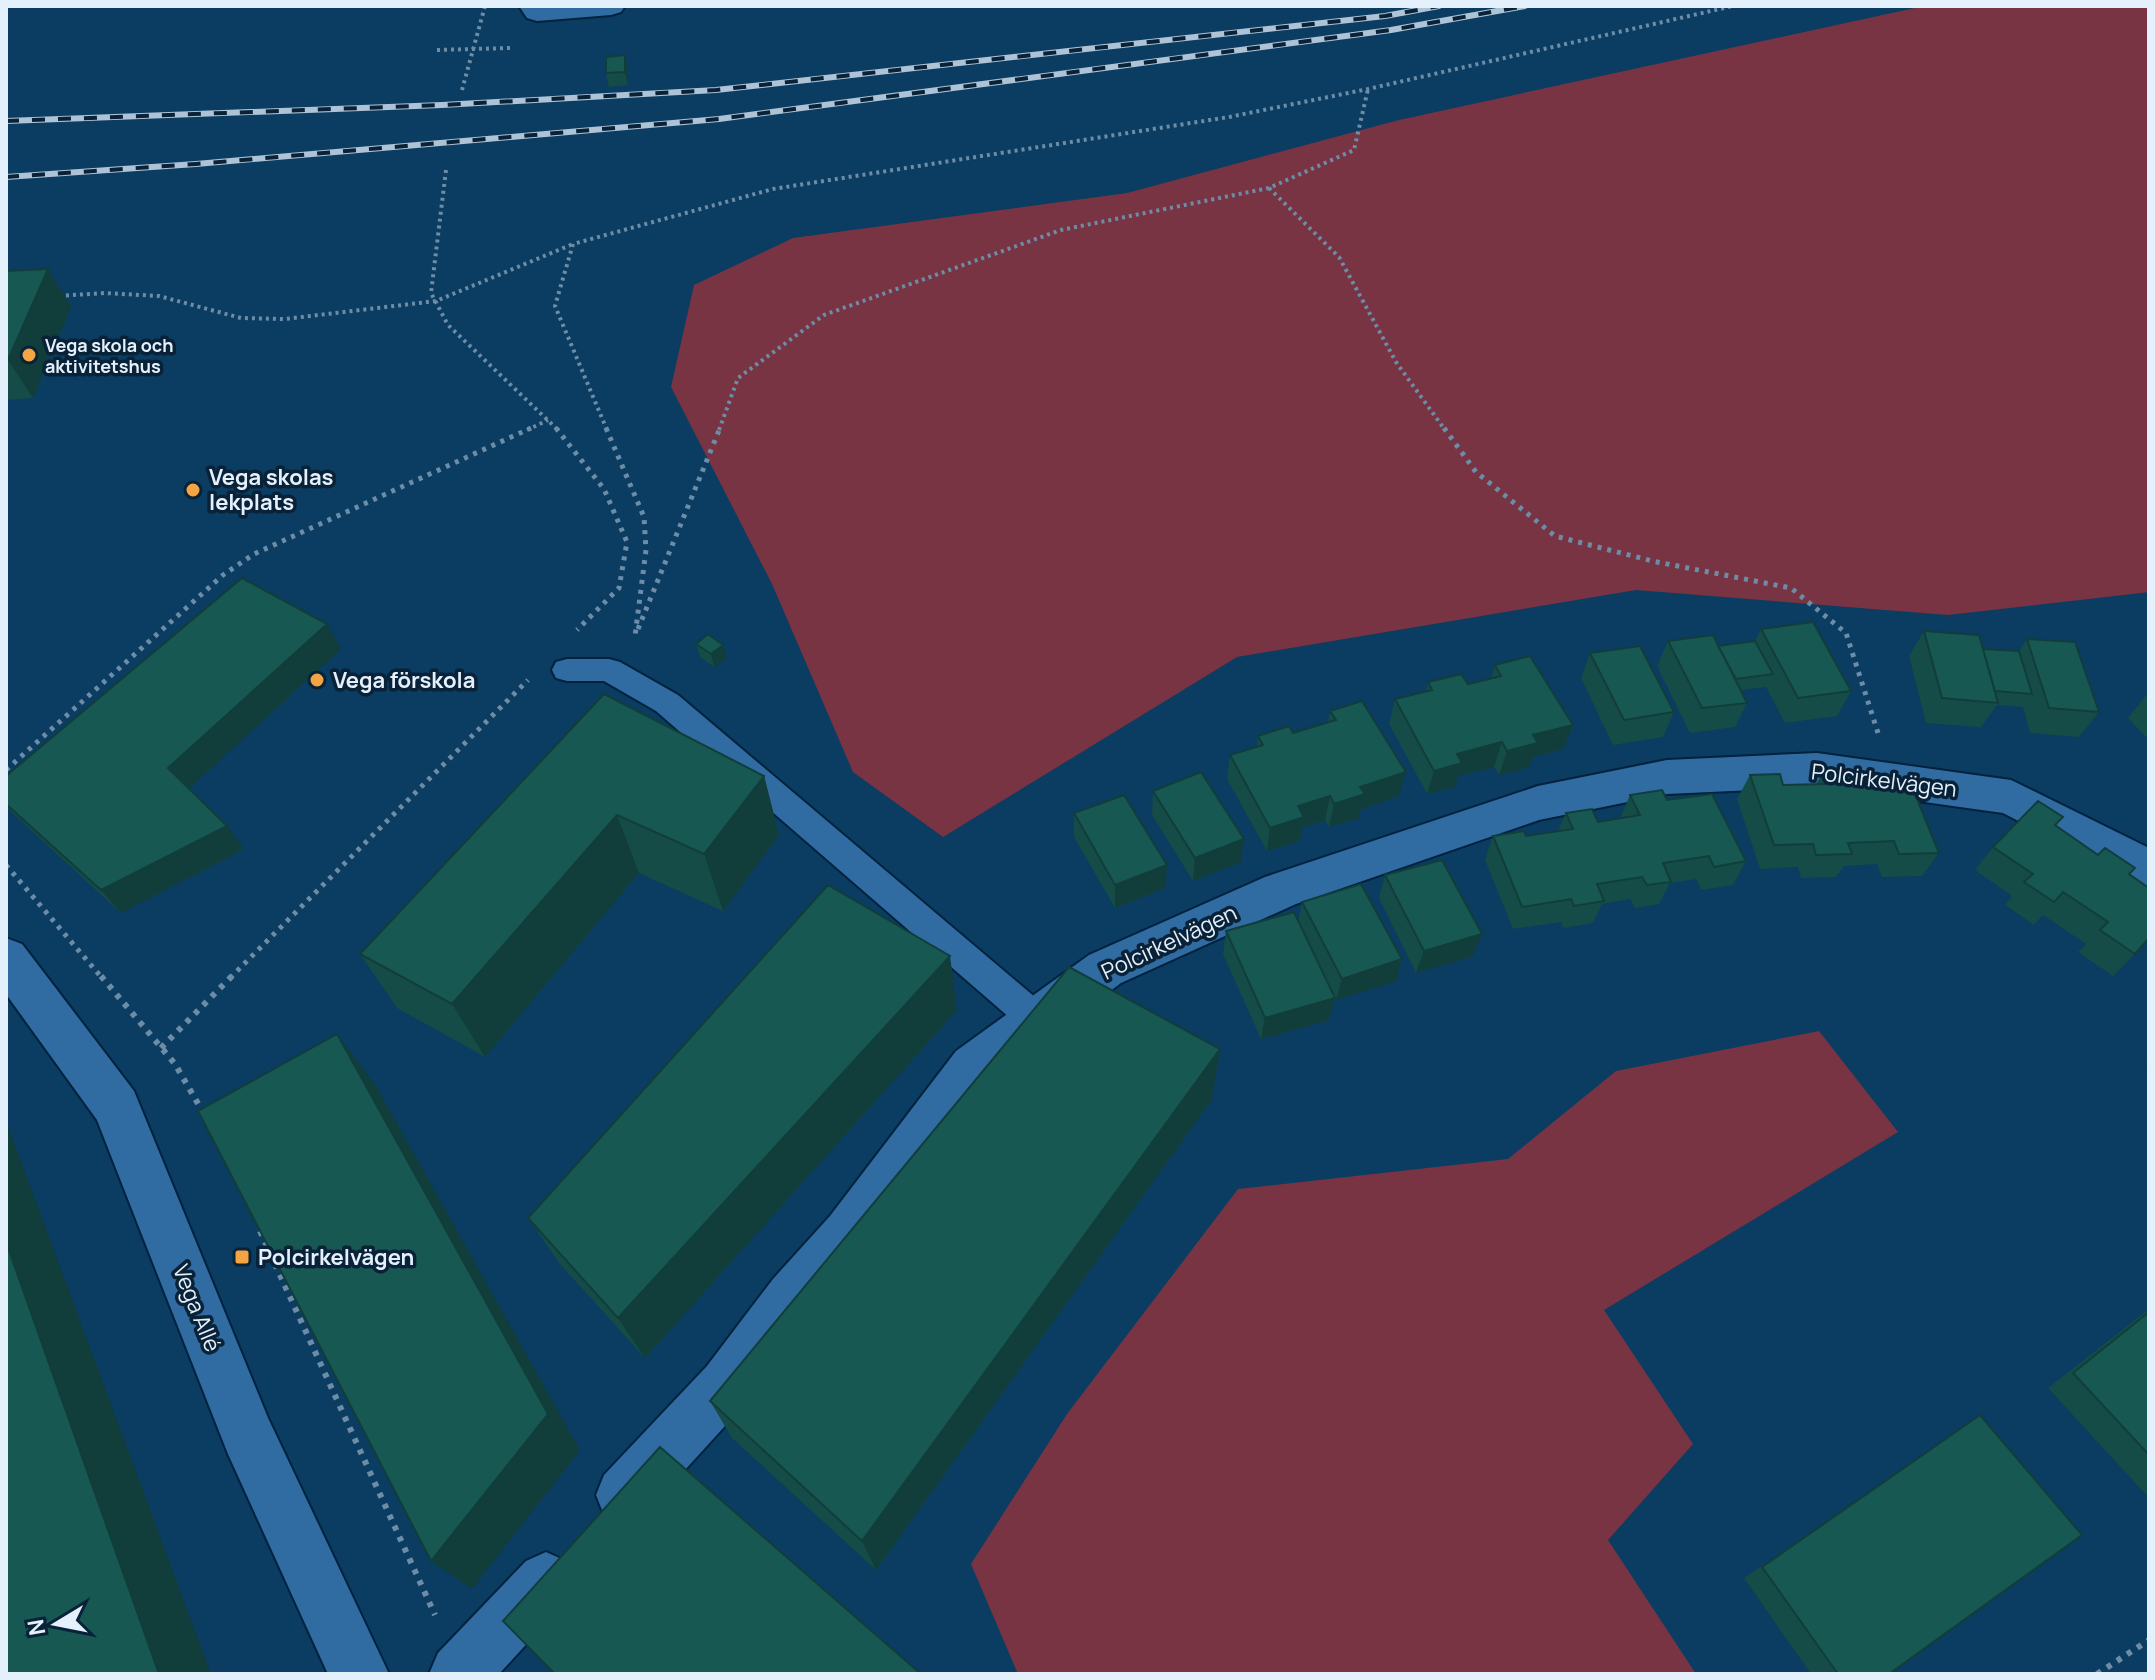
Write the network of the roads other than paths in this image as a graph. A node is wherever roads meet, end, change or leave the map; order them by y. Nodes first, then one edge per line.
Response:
1 (611, 6) edge
2 (535, 9) edge
3 (567, 670) dead end
4 (2142, 860) edge
5 (6, 958) edge
6 (1037, 1020) junction
7 (460, 1673) edge
8 (359, 1674) edge

1 - 2 street
3 - 6 lane
4 - 6 street, Polcirkelvägen
5 - 8 street, Vega Allé
6 - 7 street, Polcirkelvägen

